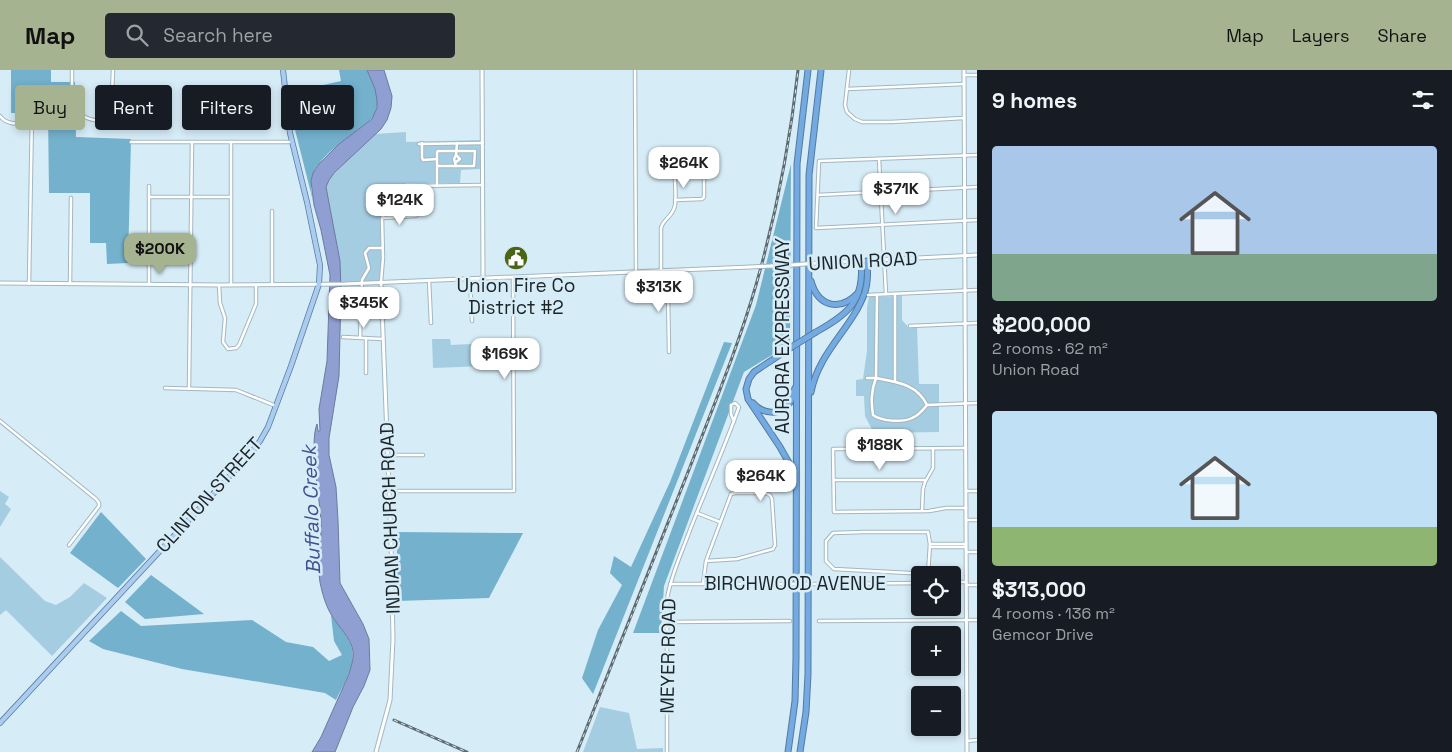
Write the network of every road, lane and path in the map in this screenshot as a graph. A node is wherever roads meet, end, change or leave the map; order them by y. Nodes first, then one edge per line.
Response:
1 (72, 70) edge
2 (113, 70) edge
3 (283, 70) edge
4 (482, 70) edge
5 (635, 70) edge
6 (808, 70) edge
7 (821, 70) edge
8 (849, 70) edge
9 (964, 70) edge
10 (964, 75) junction
11 (977, 75) edge
12 (964, 84) junction
13 (72, 85) edge
14 (847, 89) junction
15 (0, 116) edge
16 (85, 116) edge
17 (964, 118) junction
18 (15, 123) edge
19 (31, 130) edge
20 (131, 142) dead end
21 (192, 142) junction
22 (231, 142) junction
23 (292, 142) junction
24 (457, 143) junction
25 (483, 143) junction
26 (456, 150) junction
27 (977, 155) edge
28 (965, 156) junction
29 (437, 159) junction
30 (879, 159) junction
31 (437, 166) junction
32 (456, 166) junction
33 (483, 185) junction
34 (149, 186) dead end
35 (437, 186) junction
36 (977, 187) edge
37 (965, 188) junction
38 (881, 192) junction
39 (818, 195) junction
40 (149, 197) junction
41 (191, 197) junction
42 (231, 197) junction
43 (71, 198) dead end
44 (675, 200) junction
45 (272, 211) dead end
46 (416, 216) dead end
47 (382, 218) junction
48 (977, 220) edge
49 (965, 221) junction
50 (883, 225) junction
51 (383, 248) junction
52 (965, 255) junction
53 (977, 255) edge
54 (884, 260) junction
55 (864, 261) junction
56 (661, 271) junction
57 (636, 272) junction
58 (809, 274) junction
59 (513, 277) junction
60 (484, 278) junction
61 (470, 279) junction
62 (428, 280) junction
63 (381, 282) junction
64 (0, 283) edge
65 (362, 283) junction
66 (29, 284) junction
67 (70, 284) junction
68 (149, 284) junction
69 (322, 284) junction
70 (190, 285) junction
71 (220, 285) junction
72 (231, 285) junction
73 (256, 285) junction
74 (272, 285) junction
75 (965, 290) junction
76 (977, 290) edge
77 (860, 291) junction
78 (886, 294) junction
79 (895, 294) junction
80 (868, 295) dead end
81 (877, 295) junction
82 (859, 304) junction
83 (472, 321) dead end
84 (431, 322) dead end
85 (977, 323) edge
86 (965, 324) junction
87 (910, 326) dead end
88 (816, 334) junction
89 (343, 338) dead end
90 (360, 338) junction
91 (366, 338) junction
92 (383, 339) junction
93 (790, 349) junction
94 (669, 352) dead end
95 (366, 372) dead end
96 (867, 378) dead end
97 (876, 378) junction
98 (796, 380) junction
99 (895, 381) junction
100 (165, 388) dead end
101 (189, 389) junction
102 (966, 403) junction
103 (977, 403) edge
104 (809, 405) junction
105 (927, 405) junction
106 (276, 406) junction
107 (0, 421) edge
108 (734, 422) junction
109 (933, 448) junction
110 (966, 448) junction
111 (388, 455) junction
112 (423, 455) dead end
113 (834, 480) junction
114 (926, 480) junction
115 (389, 491) junction
116 (966, 491) junction
117 (977, 491) edge
118 (797, 500) junction
119 (966, 508) junction
120 (922, 511) junction
121 (697, 513) junction
122 (966, 520) junction
123 (977, 520) edge
124 (720, 522) junction
125 (69, 545) dead end
126 (930, 546) junction
127 (966, 548) junction
128 (977, 552) edge
129 (706, 561) junction
130 (911, 583) edge
131 (961, 583) edge
132 (670, 584) junction
133 (703, 584) junction
134 (966, 584) junction
135 (977, 585) edge
136 (966, 620) junction
137 (977, 620) edge
138 (790, 621) dead end
139 (819, 621) dead end
140 (667, 622) junction
141 (0, 723) edge
142 (977, 740) edge
143 (967, 741) junction
144 (376, 752) edge
145 (667, 752) edge
146 (788, 752) edge
147 (800, 752) edge
148 (967, 752) edge

1 - 13 street
2 - 16 street
3 - 23 main road, CLINTON STREET
4 - 25 main road
5 - 57 street
6 - 98 highway, AURORA EXPRESSWAY
7 - 58 highway, AURORA EXPRESSWAY
8 - 14 street
9 - 10 main road
10 - 11 street
10 - 12 main road
12 - 14 street
12 - 17 main road
14 - 17 street
15 - 18 street
17 - 28 main road
19 - 66 street
20 - 21 street
21 - 22 street
21 - 41 street
22 - 23 street
22 - 42 street
23 - 69 main road, CLINTON STREET
24 - 25 street
24 - 26 street
24 - 29 street
25 - 33 main road
26 - 29 street
26 - 32 street
26 - 32 street
27 - 28 street
28 - 30 street
28 - 37 main road
29 - 31 street
30 - 38 street
30 - 39 street
31 - 32 street
31 - 35 street
33 - 35 street
33 - 60 main road
34 - 40 street
35 - 47 street
36 - 37 street
37 - 38 street
37 - 49 main road
38 - 39 street
38 - 50 street
39 - 50 street
40 - 41 street
40 - 68 street
41 - 42 street
41 - 70 street
42 - 72 street
43 - 67 street
44 - 44 street
44 - 56 street
45 - 74 street
46 - 47 street
47 - 51 street
48 - 49 street
49 - 50 street
49 - 52 main road
50 - 54 street
51 - 63 street
51 - 65 street
52 - 53 main road, UNION ROAD
52 - 54 main road, UNION ROAD
52 - 75 main road
54 - 55 main road, UNION ROAD
54 - 78 street
55 - 56 main road, UNION ROAD, bridge
55 - 77 highway
55 - 82 highway
56 - 57 main road, UNION ROAD
56 - 94 street
57 - 59 main road, UNION ROAD
58 - 77 highway
58 - 104 highway, AURORA EXPRESSWAY
59 - 60 main road, UNION ROAD
59 - 115 street
60 - 61 main road, UNION ROAD
61 - 62 main road, UNION ROAD
61 - 83 street
62 - 63 main road, UNION ROAD
62 - 84 street
63 - 65 main road, UNION ROAD
63 - 92 main road, INDIAN CHURCH ROAD
64 - 66 main road, UNION ROAD
65 - 69 main road, UNION ROAD
65 - 90 street
66 - 67 main road, UNION ROAD
67 - 68 main road, UNION ROAD
68 - 70 main road, UNION ROAD
69 - 74 main road, UNION ROAD
69 - 106 main road, CLINTON STREET
70 - 71 main road, UNION ROAD
70 - 101 street
71 - 72 main road, UNION ROAD
71 - 73 street
72 - 73 main road, UNION ROAD
73 - 74 main road, UNION ROAD
75 - 76 street
75 - 79 street
75 - 86 main road
77 - 88 highway
78 - 79 street
78 - 81 street
79 - 99 street
80 - 81 street
81 - 97 street
82 - 88 highway
82 - 104 highway
85 - 86 street
86 - 87 street
86 - 102 main road
88 - 93 highway, bridge
89 - 90 street
90 - 91 street
91 - 92 street
91 - 95 street
92 - 111 main road, INDIAN CHURCH ROAD
93 - 98 highway
93 - 118 highway
96 - 97 street
97 - 99 street
97 - 105 street
98 - 118 highway, AURORA EXPRESSWAY
99 - 105 street
100 - 101 street
101 - 106 street
102 - 103 street
102 - 105 street
102 - 110 main road
104 - 147 highway, AURORA EXPRESSWAY
106 - 141 main road, CLINTON STREET
107 - 125 street
108 - 108 street, MEYER ROAD
108 - 121 street, MEYER ROAD
109 - 110 street
109 - 113 street
109 - 114 street
110 - 116 main road
111 - 112 street
111 - 115 main road, INDIAN CHURCH ROAD
113 - 114 street
113 - 120 street
114 - 120 street
115 - 144 main road, INDIAN CHURCH ROAD
116 - 117 street
116 - 119 main road
118 - 146 highway, AURORA EXPRESSWAY
119 - 120 street
119 - 122 main road
121 - 124 street
121 - 132 street, MEYER ROAD
122 - 123 street
122 - 127 main road
124 - 129 street
124 - 129 street
126 - 126 street
126 - 127 street
127 - 128 street
127 - 134 main road
129 - 133 street
130 - 133 street, BIRCHWOOD AVENUE, bridge
131 - 134 street
132 - 133 street, BIRCHWOOD AVENUE
132 - 140 street, MEYER ROAD
134 - 135 street
134 - 136 main road
136 - 137 street
136 - 139 street
136 - 143 main road
138 - 140 street
140 - 145 street, MEYER ROAD
142 - 143 street
143 - 148 main road

